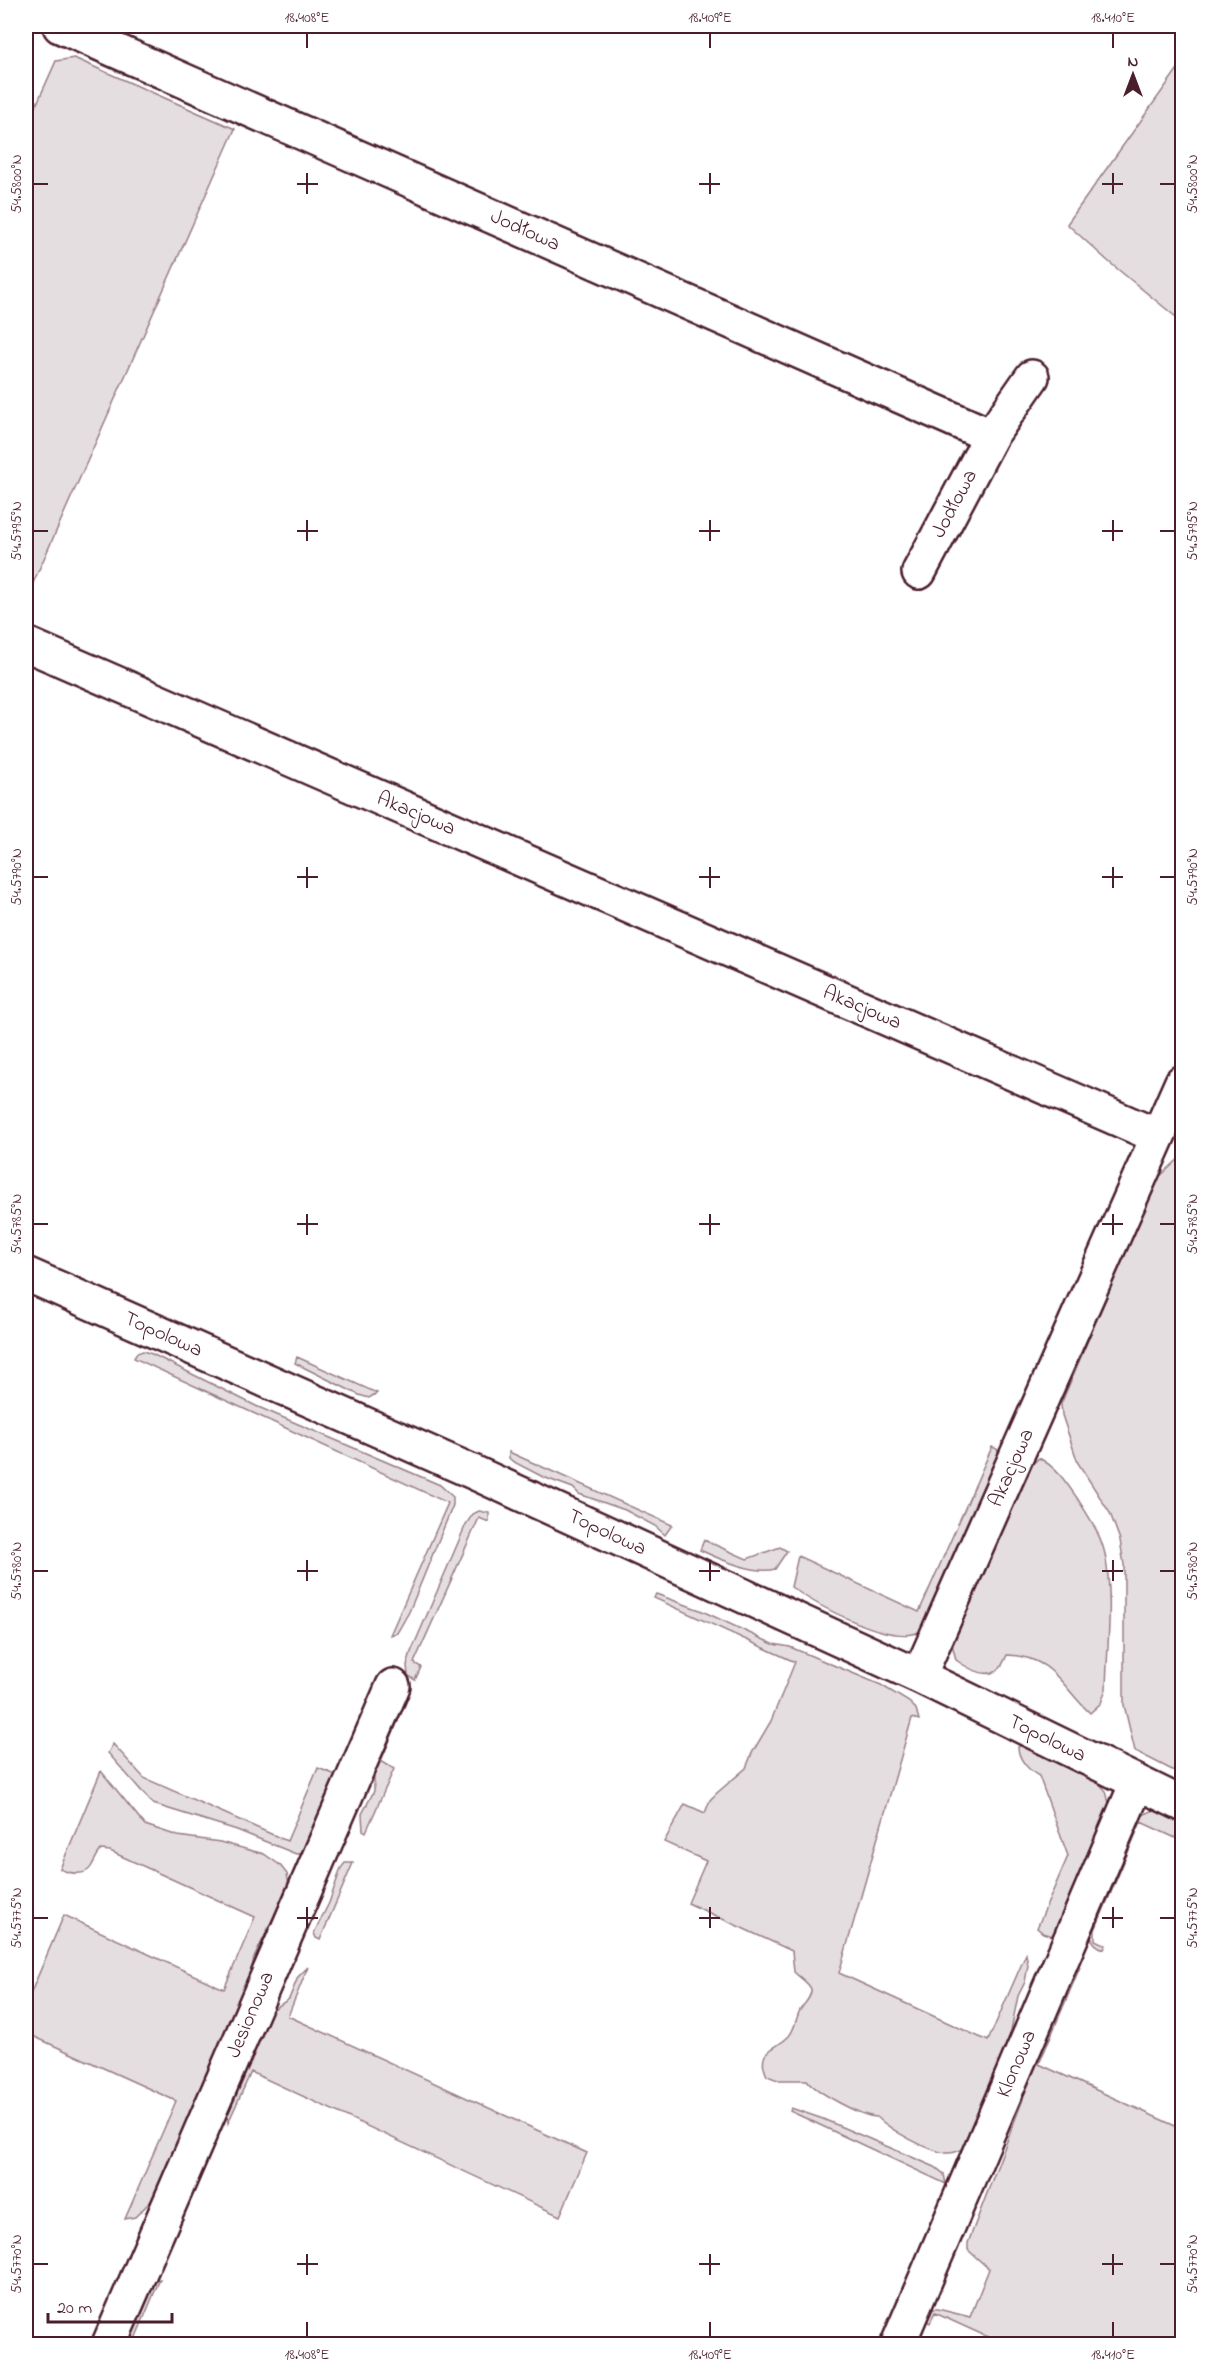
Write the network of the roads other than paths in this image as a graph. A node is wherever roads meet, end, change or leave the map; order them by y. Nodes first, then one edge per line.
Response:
1 (60, 26) edge
2 (1032, 377) dead end
3 (991, 436) junction
4 (919, 572) dead end
5 (26, 644) edge
6 (1182, 1082) edge
7 (1170, 1131) edge
8 (26, 1274) edge
9 (919, 1676) junction
10 (393, 1686) dead end
11 (1137, 1783) junction
12 (1182, 1804) edge
13 (109, 2344) edge
14 (898, 2344) edge

1 - 3 street, Jodłowa
2 - 3 street, Jodłowa
3 - 4 street, Jodłowa
5 - 7 street, Akacjowa
6 - 7 street
7 - 9 street, Akacjowa
8 - 9 street, Topolowa
9 - 11 street, Topolowa
10 - 13 street, Jesionowa
11 - 12 street, Topolowa
11 - 14 street, Klonowa

